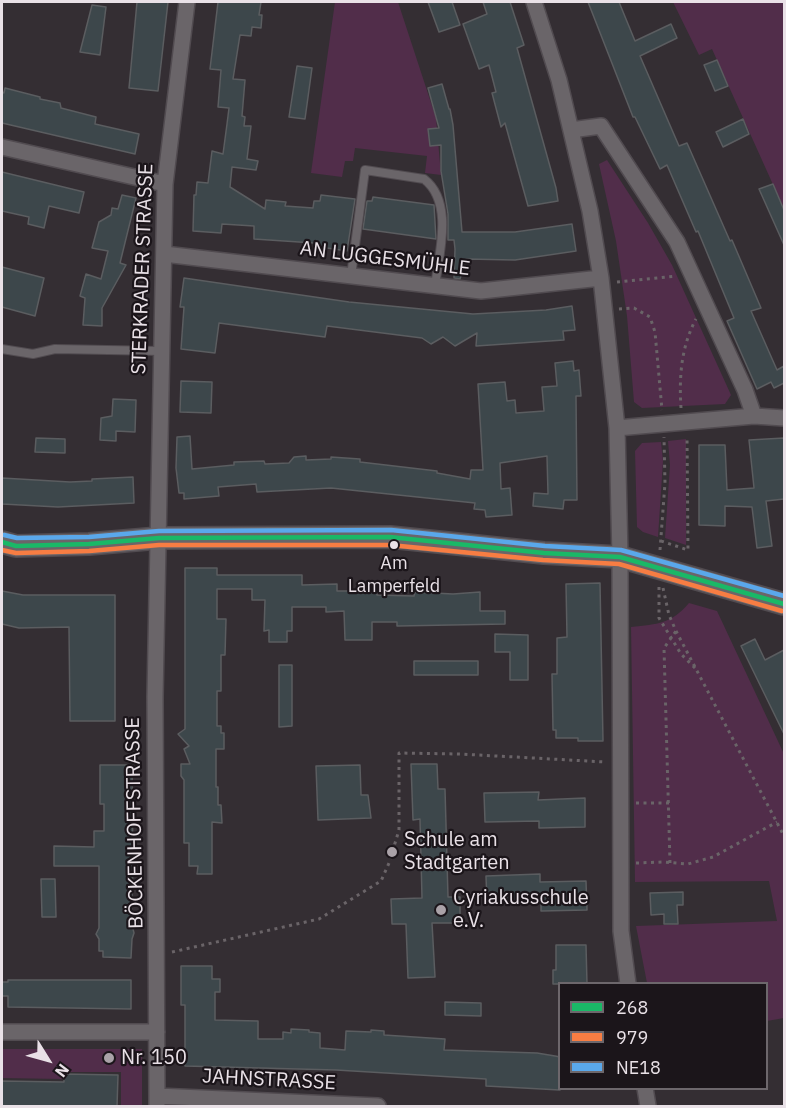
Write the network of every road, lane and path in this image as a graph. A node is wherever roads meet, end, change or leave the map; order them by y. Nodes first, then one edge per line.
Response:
1 (187, 2) edge
2 (534, 2) edge
3 (571, 130) junction
4 (2, 147) edge
5 (165, 184) junction
6 (164, 254) junction
7 (693, 275) junction
8 (351, 276) junction
9 (601, 280) junction
10 (435, 286) junction
11 (705, 303) junction
12 (2, 349) edge
13 (161, 351) junction
14 (754, 416) junction
15 (784, 418) edge
16 (684, 422) junction
17 (617, 428) junction
18 (159, 538) junction
19 (661, 541) dead end
20 (3, 543) edge
21 (620, 558) junction
22 (659, 569) junction
23 (784, 604) edge
24 (676, 631) junction
25 (673, 638) junction
26 (696, 669) junction
27 (620, 763) junction
28 (669, 802) junction
29 (620, 804) junction
30 (777, 822) junction
31 (784, 836) edge
32 (670, 862) junction
33 (620, 864) junction
34 (158, 956) junction
35 (628, 982) edge
36 (2, 1032) edge
37 (157, 1032) junction
38 (645, 1090) edge
39 (157, 1101) edge
40 (378, 1107) edge
41 (648, 1107) edge

1 - 5 street, STERKRADER STRASSE
2 - 3 street
3 - 7 street
3 - 9 street
4 - 5 street
5 - 6 street, STERKRADER STRASSE
6 - 8 street, AN LUGGESMÜHLE
6 - 13 street, STERKRADER STRASSE
7 - 9 path
7 - 11 street
8 - 10 street, AN LUGGESMÜHLE
8 - 10 lane
9 - 10 street, AN LUGGESMÜHLE
9 - 17 street
11 - 14 street
11 - 16 path
12 - 13 lane
13 - 18 street, STERKRADER STRASSE
14 - 15 street
14 - 16 street
16 - 17 street
16 - 19 path
17 - 21 street
18 - 20 main road
18 - 21 main road
18 - 34 street, BÖCKENHOFFSTRASSE
21 - 22 main road
21 - 27 street
22 - 23 main road
22 - 24 path
22 - 25 path
24 - 25 path
24 - 26 path
25 - 26 path
25 - 28 path
26 - 30 path
27 - 29 street
27 - 34 path
28 - 29 path
28 - 32 path
29 - 33 street
30 - 31 path
30 - 32 path
32 - 33 path
33 - 35 street
34 - 37 street, BÖCKENHOFFSTRASSE
36 - 37 street
37 - 39 street, BÖCKENHOFFSTRASSE
38 - 41 street
39 - 40 street, JAHNSTRASSE

